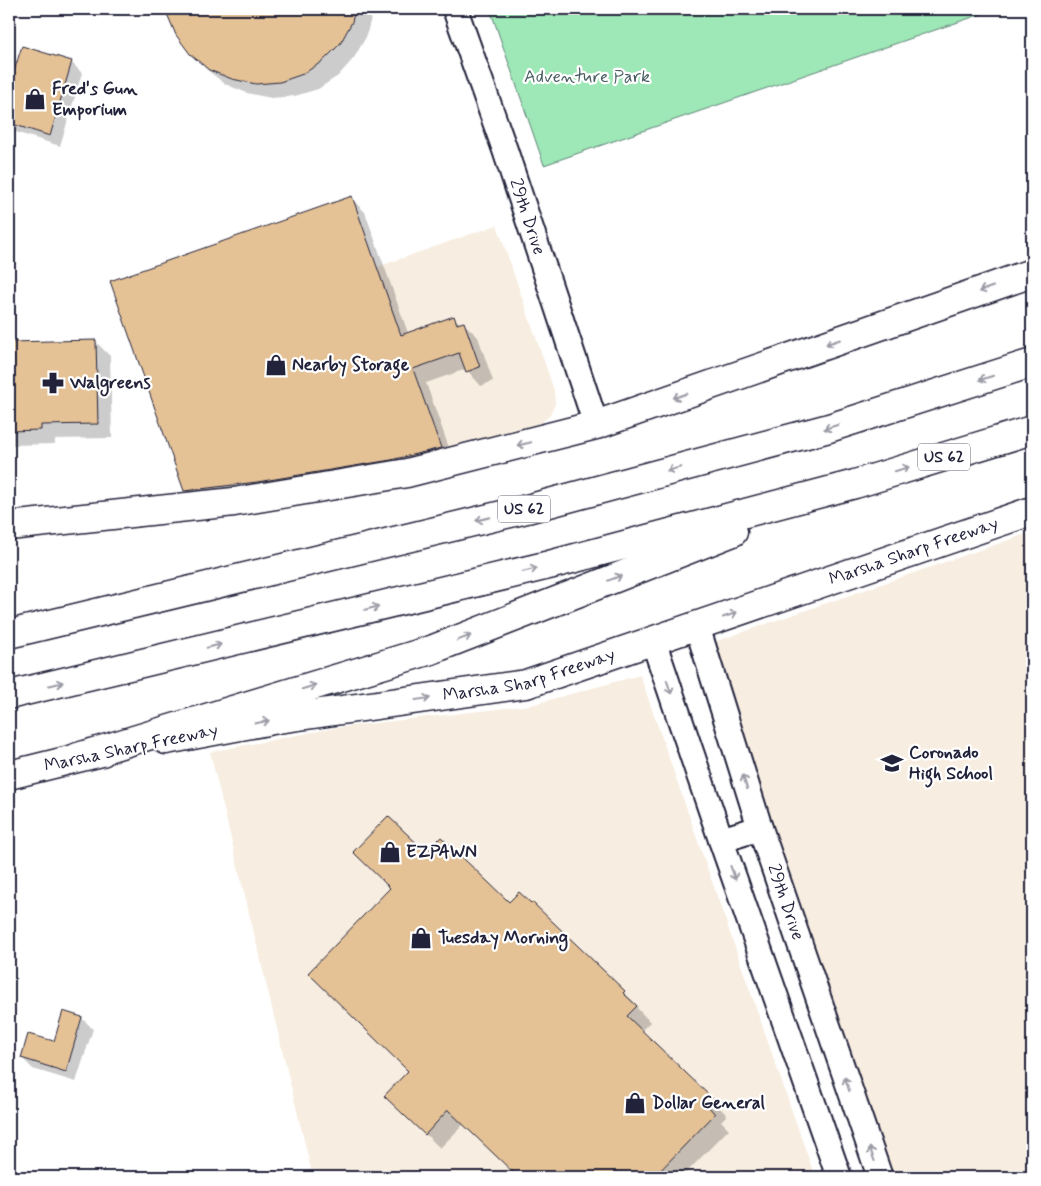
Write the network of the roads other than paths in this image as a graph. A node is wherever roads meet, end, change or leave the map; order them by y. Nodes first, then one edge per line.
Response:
1 (455, 9) edge
2 (1032, 272) edge
3 (1032, 363) edge
4 (596, 425) junction
5 (1032, 430) edge
6 (855, 484) junction
7 (1032, 511) edge
8 (9, 526) edge
9 (697, 626) junction
10 (9, 634) edge
11 (653, 640) junction
12 (9, 695) edge
13 (78, 757) junction
14 (9, 775) edge
15 (760, 828) junction
16 (721, 840) junction
17 (839, 1177) edge
18 (880, 1177) edge

1 - 4 street, 29th Drive
2 -> 4 main road
3 -> 10 main road, US 62
4 -> 8 main road
6 -> 5 main road, US 62
12 -> 6 main road, US 62
13 -> 6 main road
9 -> 7 main road, Marsha Sharp Freeway
9 - 11 main road, Marsha Sharp Freeway
15 -> 9 street, 29th Drive
13 -> 11 main road, Marsha Sharp Freeway
11 -> 16 street
13 - 14 main road, Marsha Sharp Freeway
15 - 16 street
18 -> 15 street, 29th Drive
16 -> 17 street

